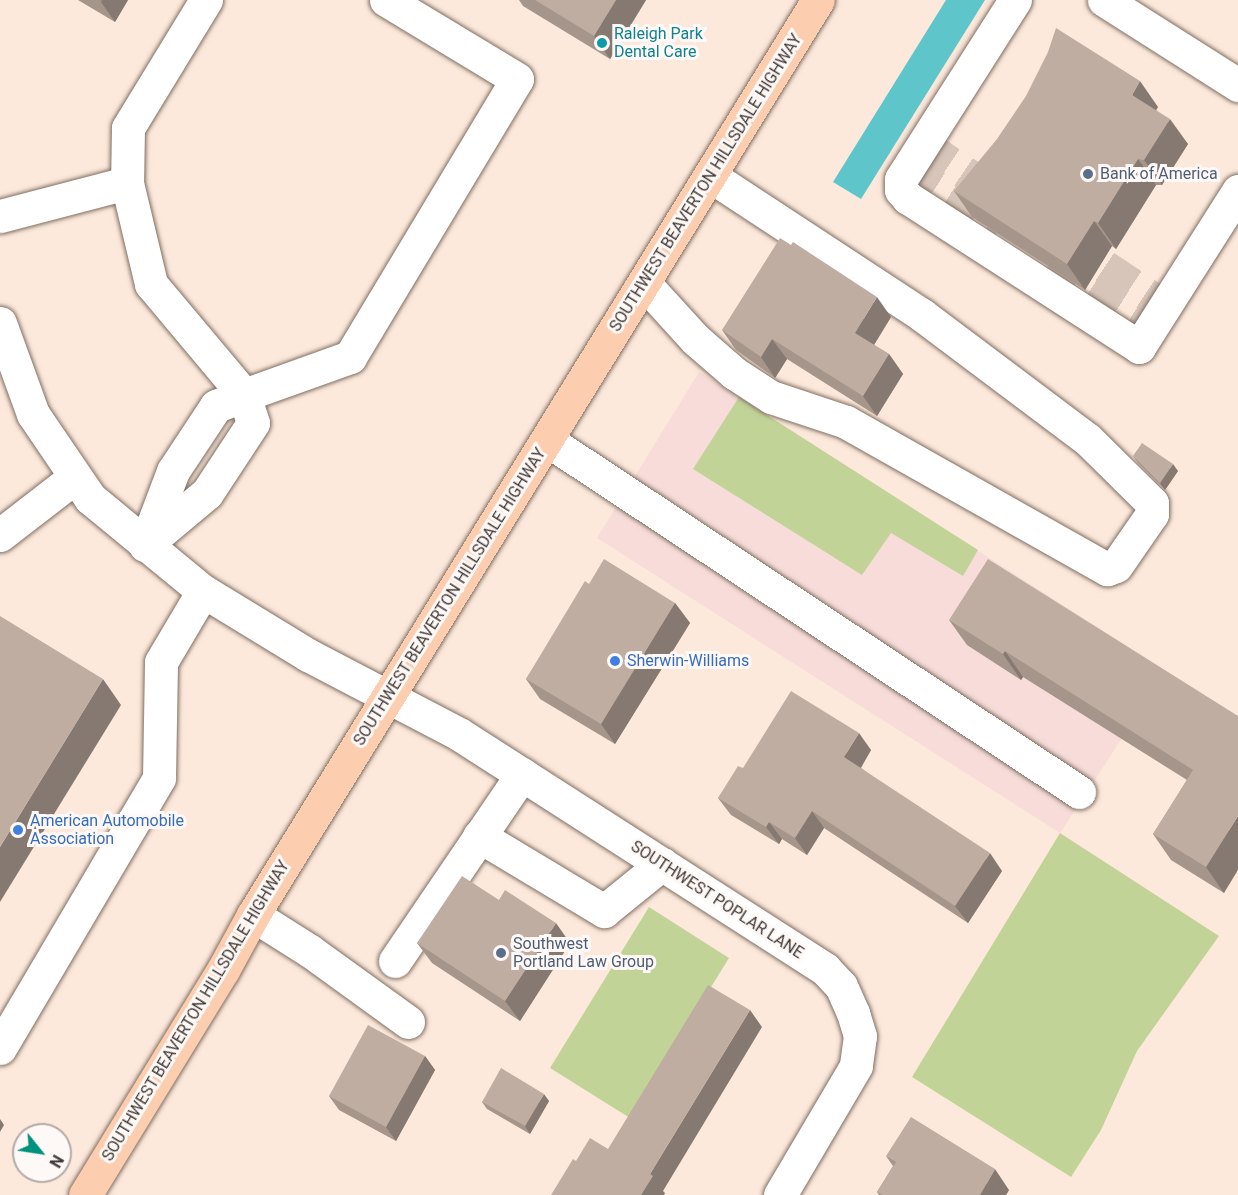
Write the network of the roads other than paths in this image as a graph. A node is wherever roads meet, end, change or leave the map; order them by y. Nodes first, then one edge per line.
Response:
1 (206, 0) edge
2 (386, 0) edge
3 (818, 0) edge
4 (1015, 0) edge
5 (1104, 0) edge
6 (1238, 85) edge
7 (710, 176) junction
8 (127, 183) junction
9 (1238, 191) edge
10 (0, 216) edge
11 (644, 283) junction
12 (0, 323) edge
13 (244, 395) junction
14 (547, 440) junction
15 (75, 477) junction
16 (0, 535) edge
17 (145, 545) junction
18 (203, 591) junction
19 (389, 696) junction
20 (522, 774) junction
21 (1080, 792) dead end
22 (479, 836) junction
23 (662, 864) junction
24 (253, 915) junction
25 (395, 961) dead end
26 (408, 1022) dead end
27 (0, 1048) edge
28 (85, 1195) edge
29 (780, 1195) edge

1 - 8 street
2 - 13 street
3 - 7 main road, SOUTHWEST BEAVERTON HILLSDALE HIGHWAY
4 - 9 street
5 - 6 street
7 - 11 main road, SOUTHWEST BEAVERTON HILLSDALE HIGHWAY
7 - 11 street
8 - 10 street
8 - 13 street
11 - 14 main road, SOUTHWEST BEAVERTON HILLSDALE HIGHWAY
12 - 15 street, SOUTHWEST POPLAR LANE
13 - 17 street
14 - 19 main road, SOUTHWEST BEAVERTON HILLSDALE HIGHWAY
14 - 21 street
15 - 16 street
15 - 17 street, SOUTHWEST POPLAR LANE
17 - 18 street, SOUTHWEST POPLAR LANE
18 - 19 street, SOUTHWEST POPLAR LANE
18 - 27 street
19 - 20 street, SOUTHWEST POPLAR LANE
19 - 24 main road, SOUTHWEST BEAVERTON HILLSDALE HIGHWAY
20 - 22 street
20 - 23 street, SOUTHWEST POPLAR LANE
22 - 23 street
22 - 25 street
23 - 29 street, SOUTHWEST POPLAR LANE
24 - 26 street
24 - 28 main road, SOUTHWEST BEAVERTON HILLSDALE HIGHWAY

